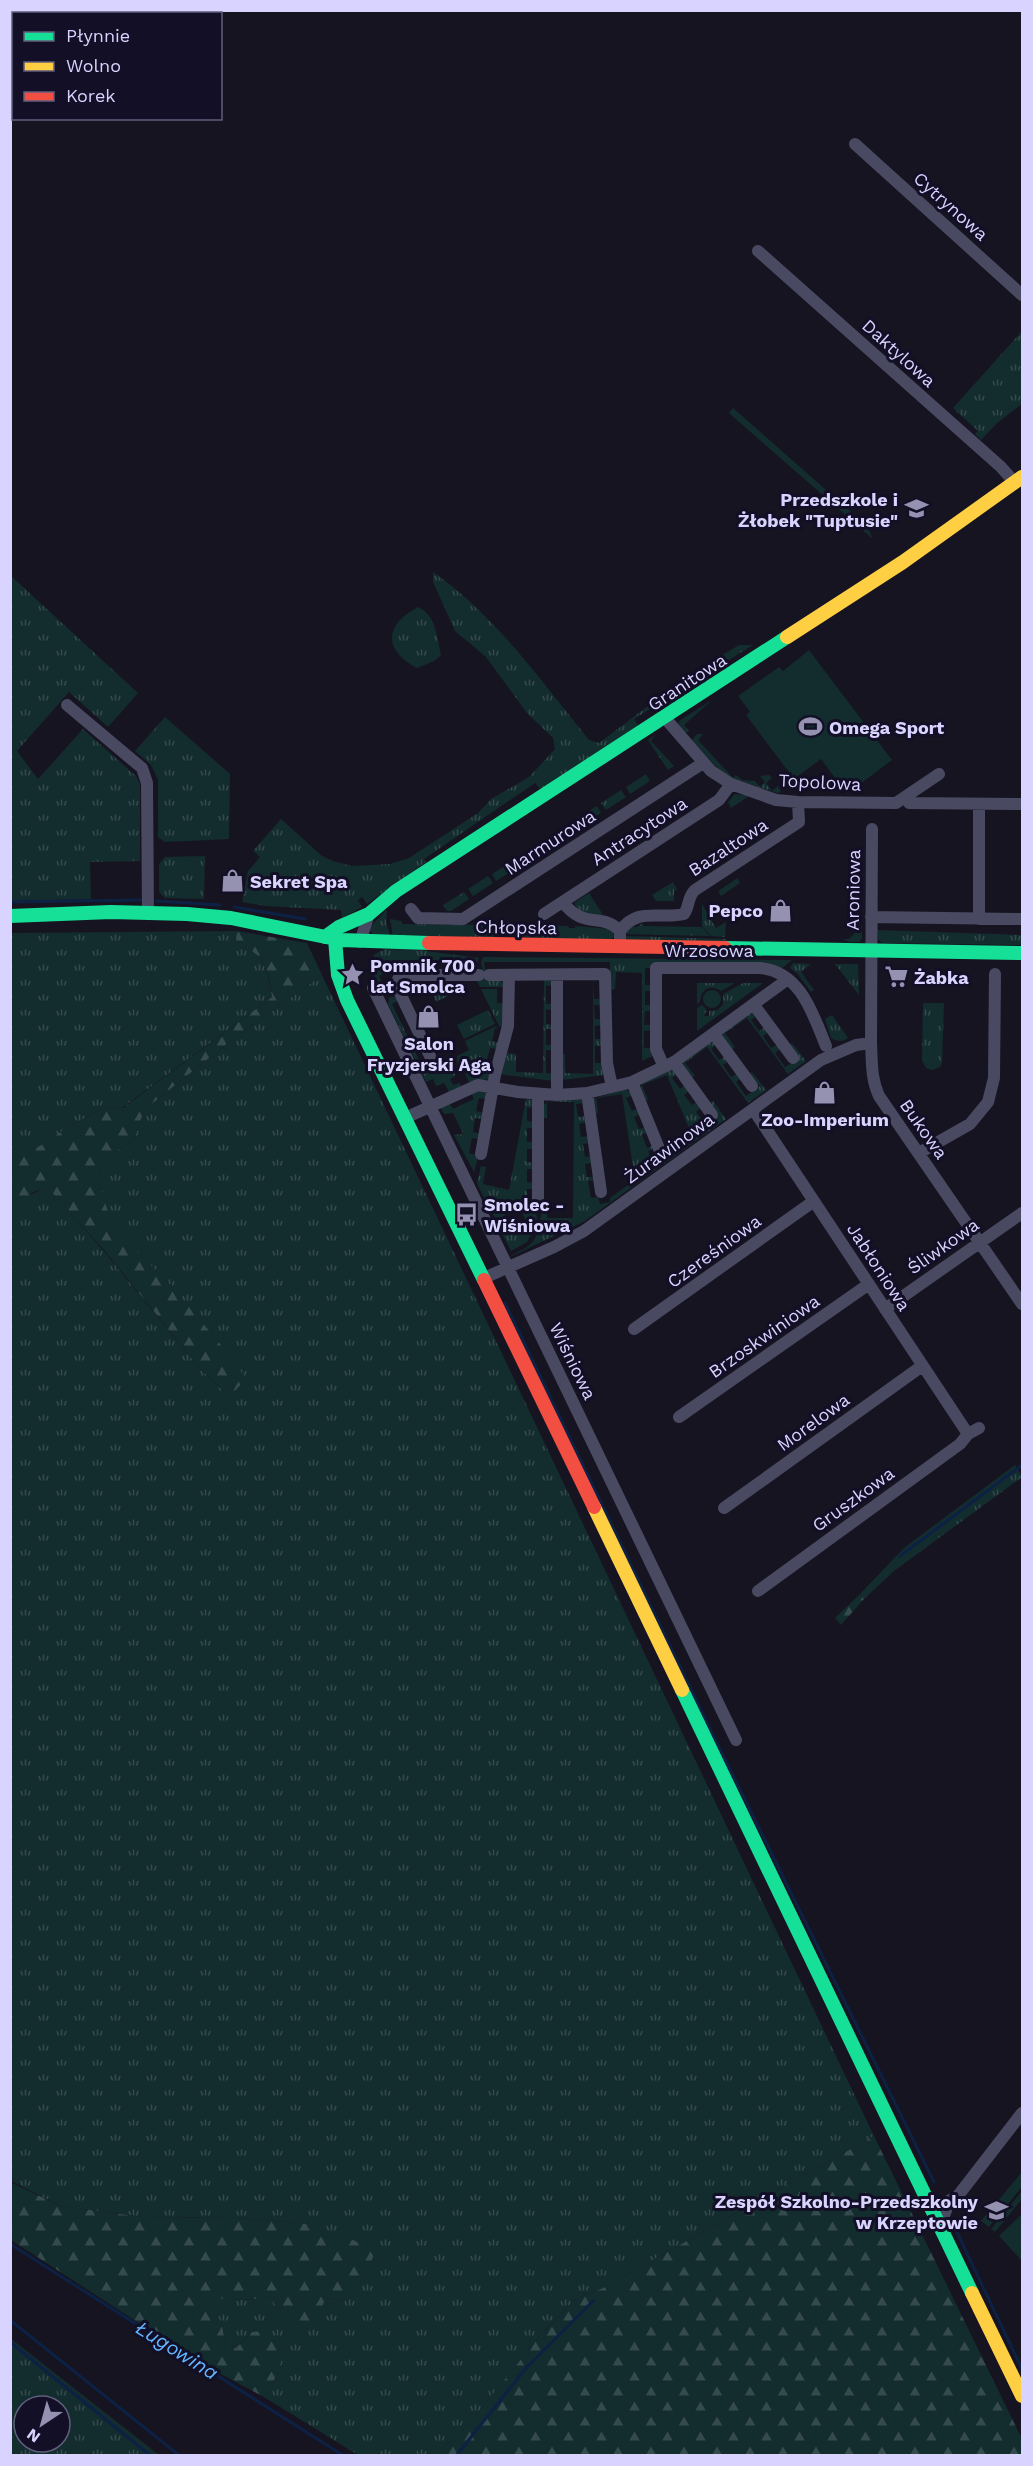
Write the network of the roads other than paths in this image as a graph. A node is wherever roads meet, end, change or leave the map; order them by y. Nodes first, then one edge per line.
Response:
1 (855, 144) dead end
2 (758, 251) dead end
3 (1023, 295) edge
4 (1019, 480) edge
5 (67, 705) dead end
6 (665, 718) junction
7 (703, 763) junction
8 (939, 774) dead end
9 (731, 784) junction
10 (798, 802) junction
11 (902, 803) junction
12 (980, 804) junction
13 (1023, 804) edge
14 (872, 829) dead end
15 (563, 902) junction
16 (411, 909) dead end
17 (148, 912) junction
18 (369, 914) junction
19 (544, 914) dead end
20 (10, 915) edge
21 (870, 917) junction
22 (979, 919) junction
23 (1023, 919) edge
24 (620, 931) junction
25 (330, 938) junction
26 (360, 942) junction
27 (620, 947) junction
28 (872, 951) junction
29 (1023, 953) edge
30 (995, 974) dead end
31 (508, 975) junction
32 (556, 975) junction
33 (788, 979) junction
34 (398, 989) junction
35 (754, 1005) junction
36 (714, 1034) junction
37 (871, 1043) junction
38 (825, 1046) dead end
39 (430, 1056) dead end
40 (793, 1058) dead end
41 (669, 1064) junction
42 (632, 1082) junction
43 (752, 1086) dead end
44 (612, 1087) junction
45 (493, 1088) junction
46 (587, 1093) junction
47 (538, 1095) junction
48 (557, 1095) junction
49 (430, 1106) junction
50 (753, 1109) junction
51 (712, 1115) dead end
52 (405, 1118) junction
53 (919, 1153) junction
54 (481, 1154) dead end
55 (662, 1155) dead end
56 (601, 1192) dead end
57 (538, 1200) dead end
58 (814, 1202) junction
59 (1023, 1213) edge
60 (980, 1242) junction
61 (508, 1267) junction
62 (484, 1278) junction
63 (869, 1284) junction
64 (1023, 1304) edge
65 (885, 1309) junction
66 (634, 1329) dead end
67 (922, 1366) junction
68 (679, 1417) dead end
69 (979, 1428) dead end
70 (968, 1434) junction
71 (724, 1508) dead end
72 (758, 1591) dead end
73 (736, 1740) dead end
74 (1023, 2113) edge
75 (926, 2198) junction
76 (950, 2200) junction
77 (940, 2226) junction
78 (1023, 2396) edge

1 - 3 street, Cytrynowa
2 - 4 street, Daktylowa
4 - 6 street, Granitowa
5 - 17 street
6 - 7 street, Topolowa
6 - 18 street, Granitowa
7 - 9 street, Topolowa
7 - 16 street, Marmurowa
8 - 11 street
9 - 10 street, Topolowa
9 - 15 street, Antracytowa
10 - 11 street, Topolowa
10 - 24 street, Bazaltowa
11 - 12 street, Topolowa
12 - 13 street, Topolowa
12 - 22 street
14 - 21 street, Aroniowa
15 - 19 street, Antracytowa
15 - 24 street
17 - 20 street, Chłopska
17 - 25 street, Chłopska
18 - 25 street, Granitowa
18 - 26 street
21 - 22 street
21 - 28 street, Aroniowa
22 - 23 street
24 - 27 street
25 - 26 street, Chłopska
25 - 52 street
26 - 27 street, Chłopska
27 - 28 street, Chłopska
28 - 29 street, Chłopska
28 - 37 street, Bukowa
30 - 53 street
31 - 32 street
31 - 34 street, Wiśniowa
31 - 45 street
32 - 44 street
32 - 48 street
33 - 35 street
33 - 38 street
33 - 41 street, Wrzosowa
34 - 39 street
34 - 49 street, Wiśniowa
35 - 36 street
35 - 40 street
36 - 41 street
36 - 43 street
37 - 50 street, Żurawinowa
37 - 53 street, Bukowa
41 - 42 street
41 - 51 street, Wrzosowa
42 - 44 street
42 - 55 street
44 - 46 street
45 - 47 street
45 - 49 street
45 - 54 street
46 - 48 street
46 - 56 street
47 - 48 street
47 - 57 street
49 - 52 street
49 - 61 street, Wiśniowa
50 - 58 street, Jabłoniowa
50 - 61 street, Żurawinowa
52 - 62 street
53 - 60 street, Bukowa
58 - 63 street, Jabłoniowa
58 - 66 street, Czereśniowa
59 - 60 street, Śliwkowa
60 - 64 street, Bukowa
60 - 65 street, Śliwkowa
61 - 62 street, Żurawinowa
61 - 73 street, Wiśniowa
62 - 75 street
63 - 65 street, Jabłoniowa
63 - 68 street, Brzoskwiniowa
65 - 67 street, Jabłoniowa
67 - 70 street, Jabłoniowa
67 - 71 street, Morelowa
69 - 70 street
70 - 72 street, Gruszkowa
74 - 76 street
75 - 76 street
75 - 77 street
76 - 77 street
77 - 78 street

